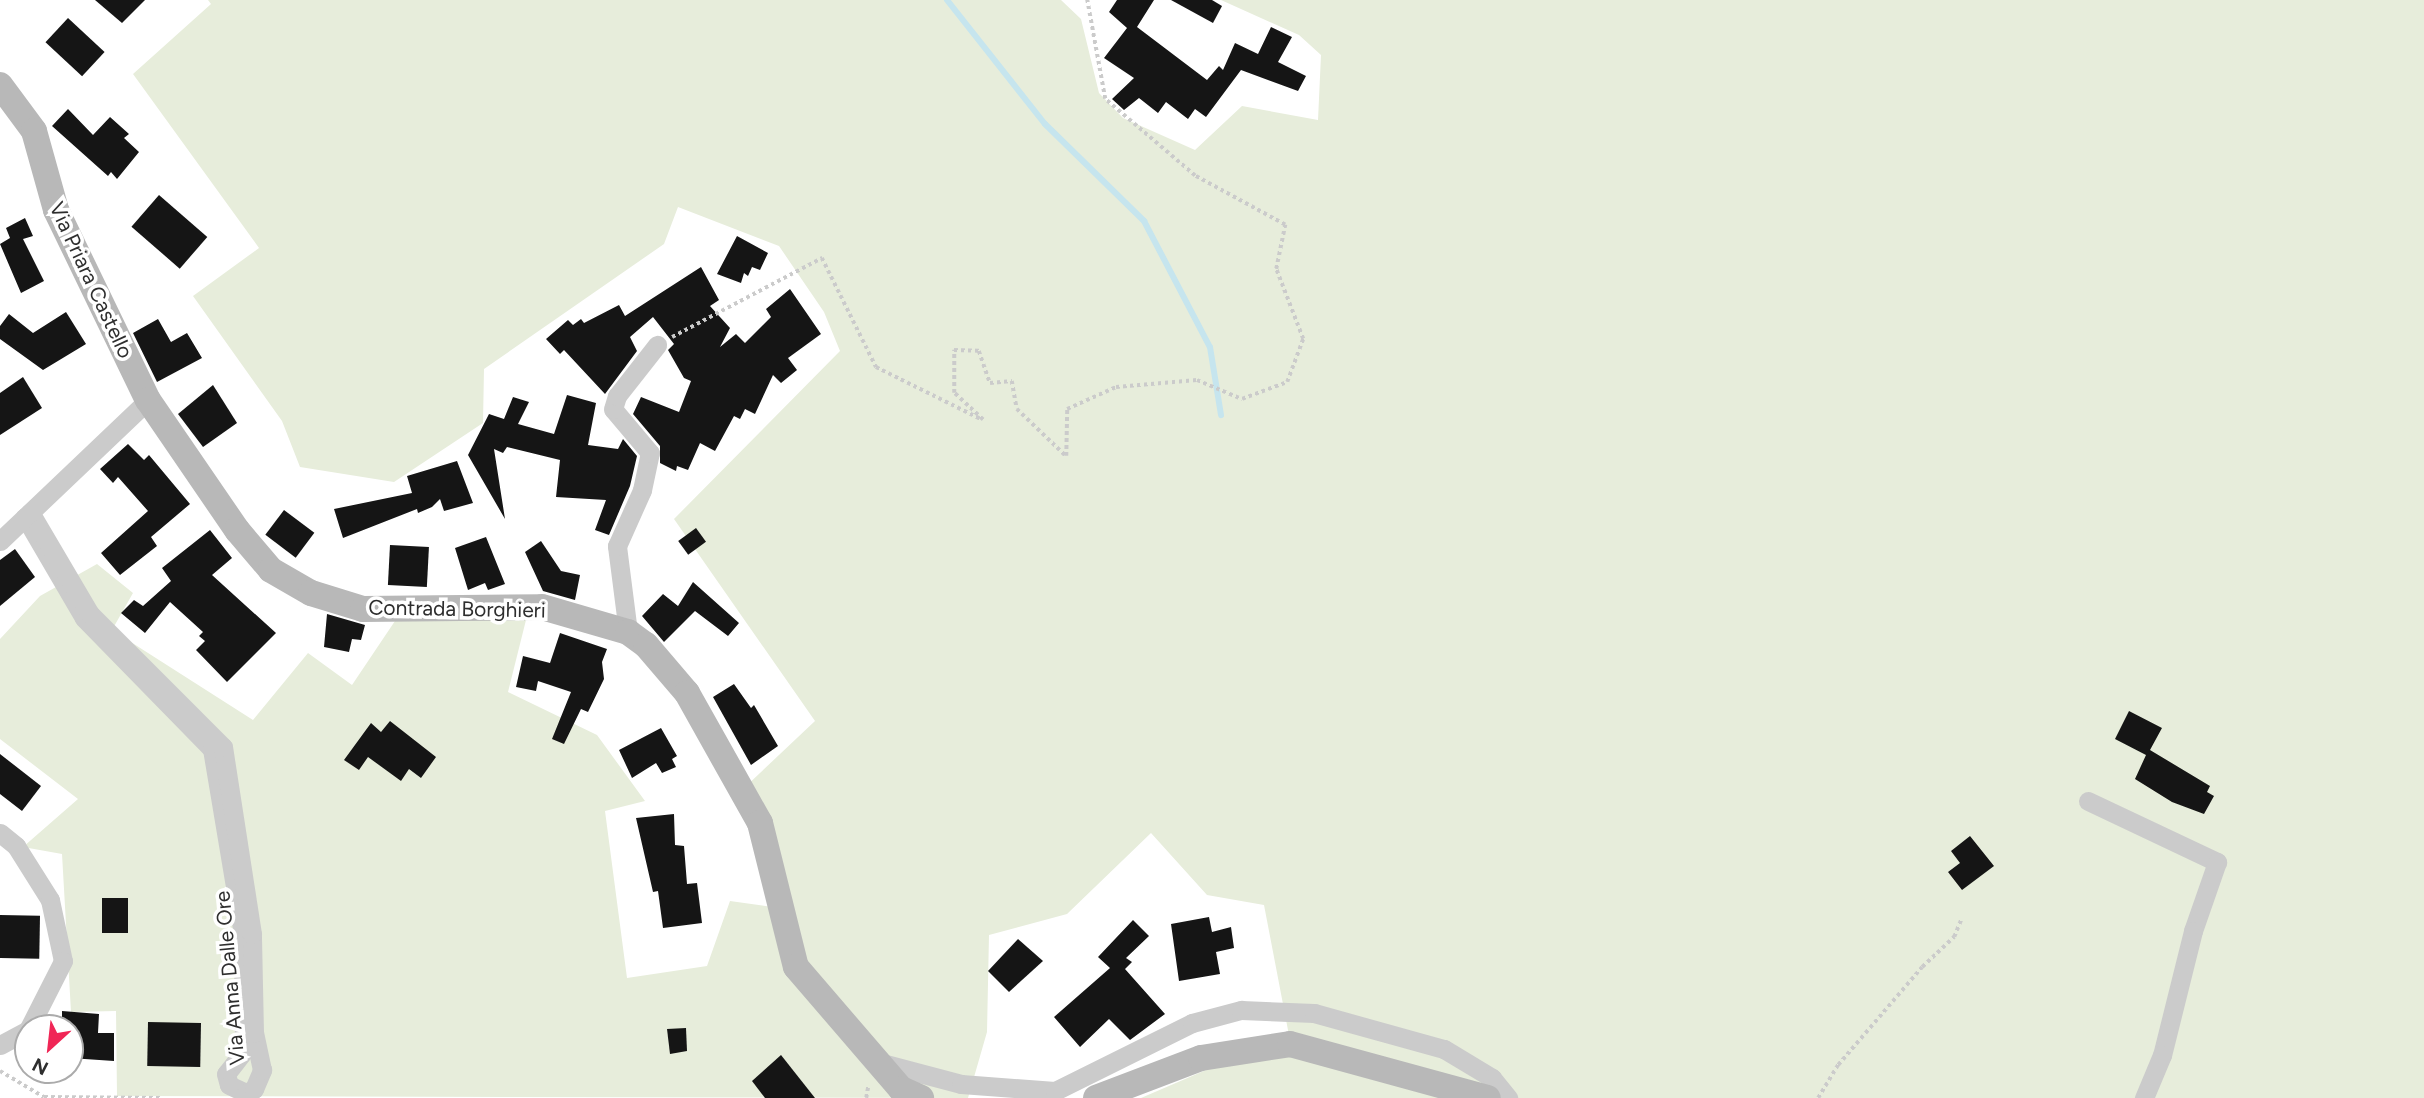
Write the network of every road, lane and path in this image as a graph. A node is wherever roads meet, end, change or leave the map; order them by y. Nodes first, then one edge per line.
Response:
1 (1087, 0) edge
2 (0, 85) edge
3 (657, 345) joint
4 (148, 400) junction
5 (28, 514) junction
6 (0, 541) edge
7 (628, 632) junction
8 (2088, 801) dead end
9 (0, 833) edge
10 (1961, 920) dead end
11 (36, 1014) edge
12 (878, 1062) junction
13 (0, 1071) edge
14 (161, 1098) edge
15 (921, 1098) edge
16 (1096, 1098) edge
17 (1488, 1098) edge
18 (1508, 1098) edge
19 (1818, 1098) edge
20 (2144, 1098) edge

1 - 3 path
2 - 4 street, Via Priara Castello
3 - 7 street
4 - 5 street
4 - 7 street, Contrada Borghieri
5 - 5 street, Via Anna Dalle Ore
5 - 6 street
7 - 12 street, Contrada Borghieri
8 - 20 street
9 - 11 street
10 - 19 path
12 - 15 street, Contrada Borghieri
12 - 18 street
13 - 14 path
16 - 17 street

